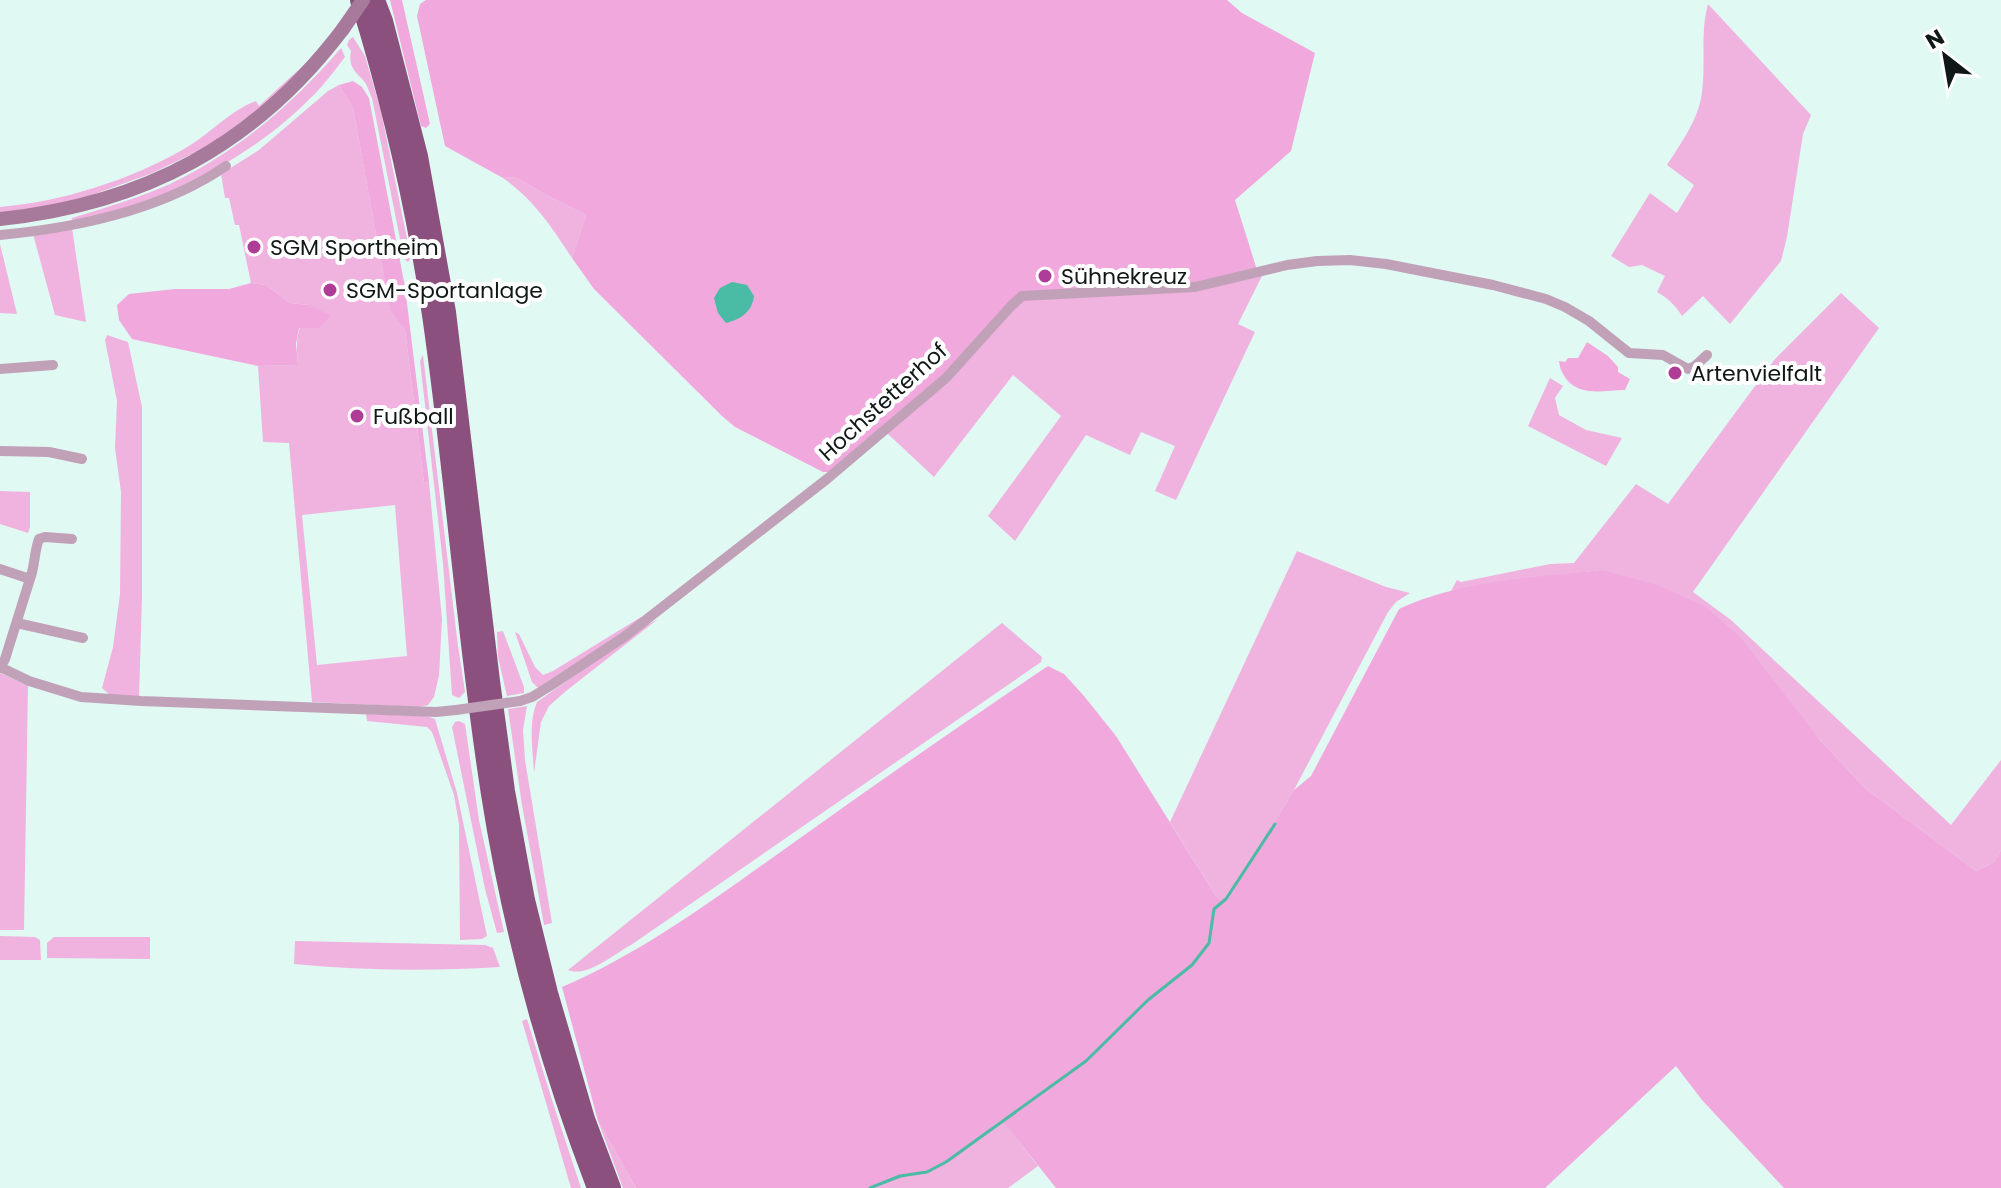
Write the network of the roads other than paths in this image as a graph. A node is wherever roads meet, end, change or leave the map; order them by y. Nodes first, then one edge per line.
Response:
1 (361, 0) edge
2 (376, 0) edge
3 (226, 166) dead end
4 (0, 219) edge
5 (0, 235) edge
6 (1707, 355) dead end
7 (53, 365) dead end
8 (0, 369) edge
9 (0, 451) edge
10 (82, 459) dead end
11 (72, 539) dead end
12 (0, 569) edge
13 (30, 579) junction
14 (17, 623) junction
15 (83, 638) dead end
16 (0, 668) edge
17 (596, 1188) edge
18 (612, 1188) edge

1 - 4 main road, bridge
1 - 17 highway
2 - 18 highway
3 - 5 street
6 - 16 street, Hochstetterhof, bridge
7 - 8 street
9 - 10 street
11 - 13 street
12 - 13 street
13 - 14 street
14 - 15 street
14 - 16 street

